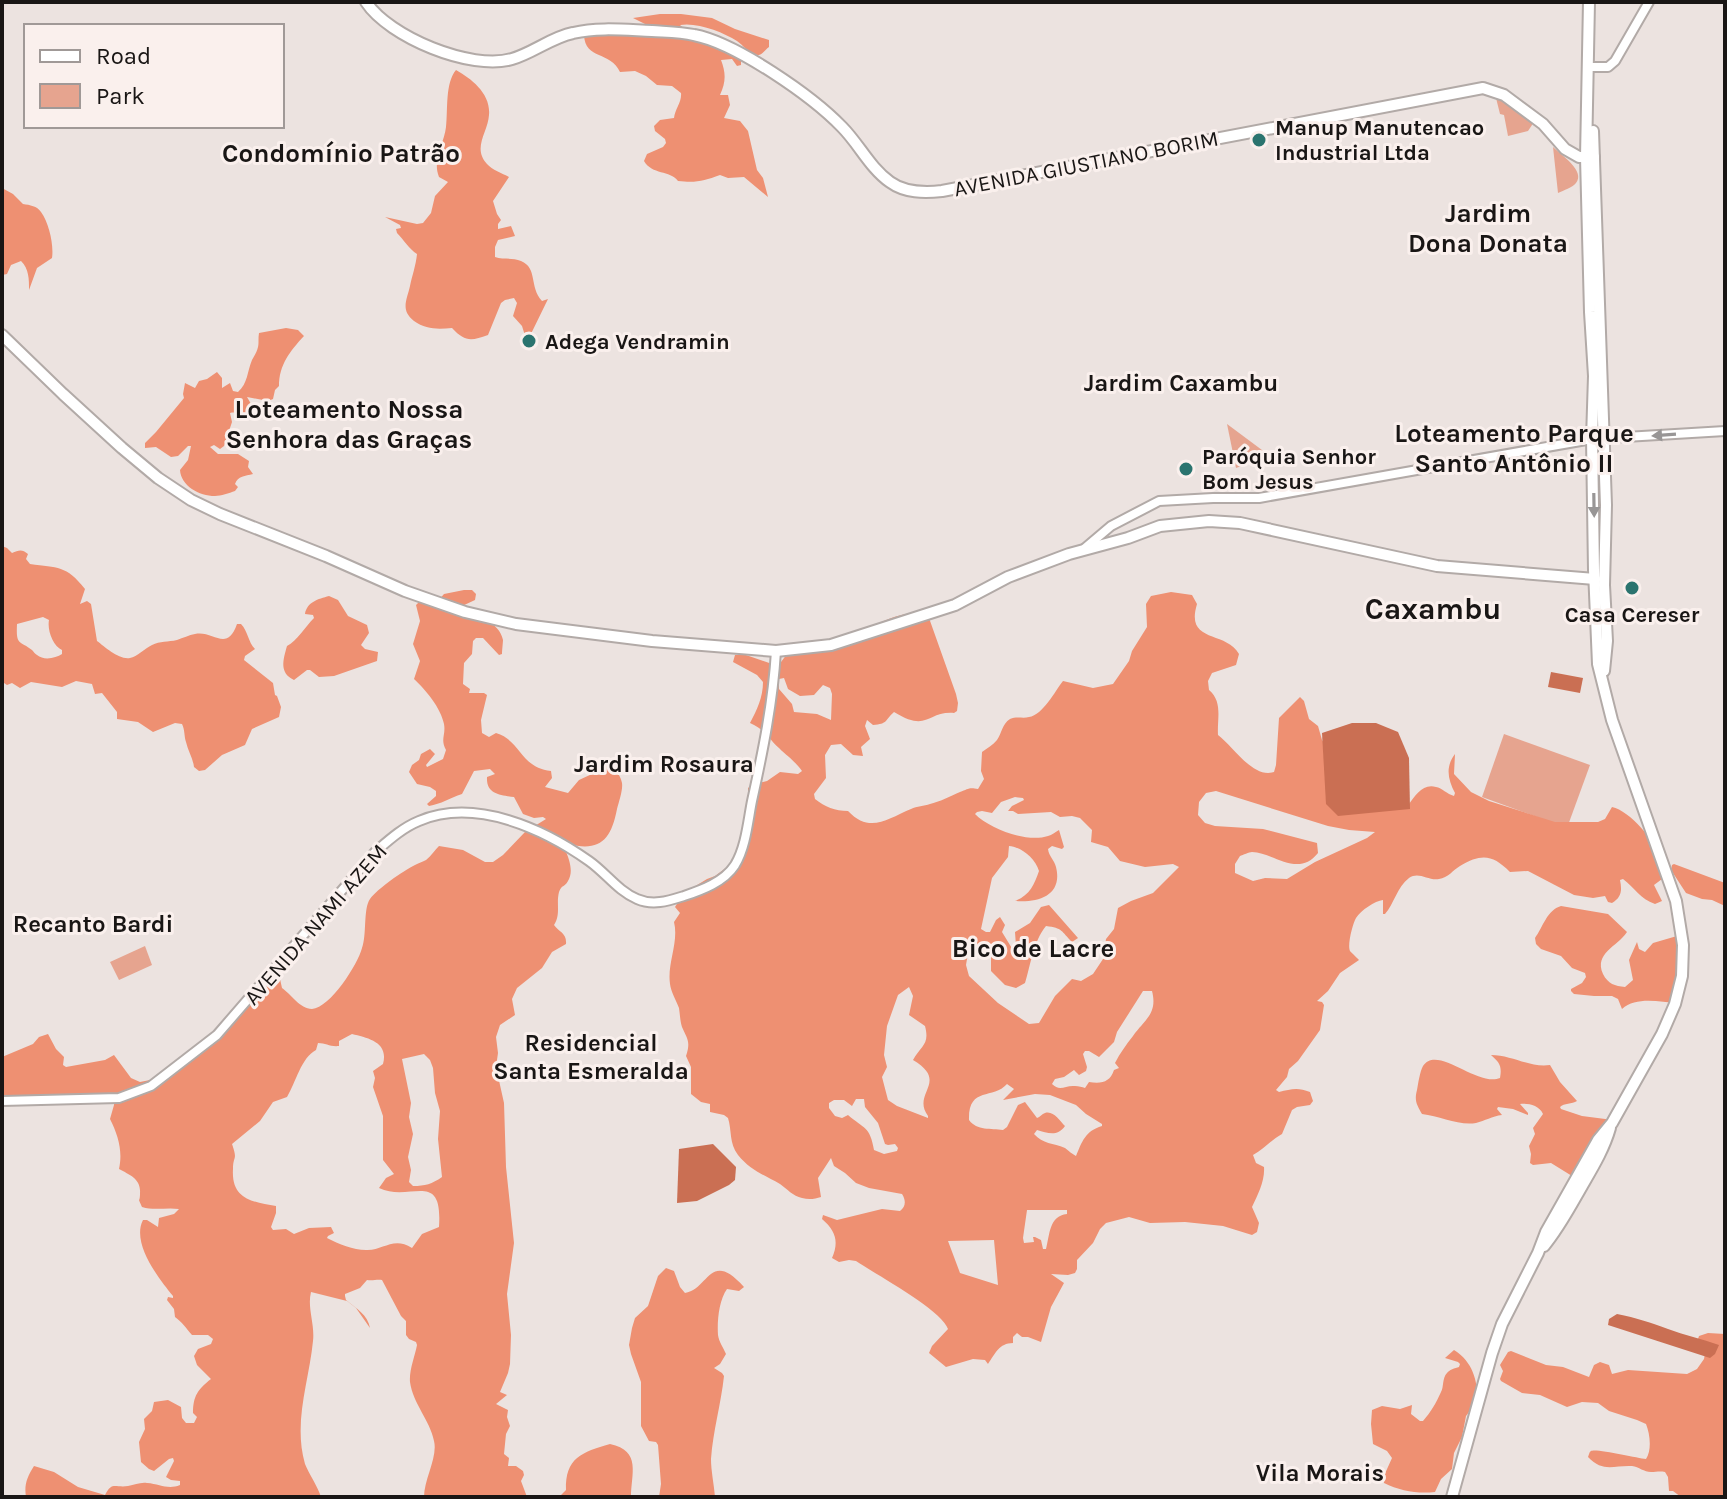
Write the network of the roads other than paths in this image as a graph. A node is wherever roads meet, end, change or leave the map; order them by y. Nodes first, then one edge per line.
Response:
1 (366, 2) edge
2 (1589, 2) edge
3 (1649, 2) edge
4 (1588, 67) junction
5 (1590, 157) junction
6 (2, 335) edge
7 (1725, 431) edge
8 (1598, 439) junction
9 (1084, 549) junction
10 (1598, 573) junction
11 (776, 651) junction
12 (2, 1101) edge
13 (1452, 1497) edge

1 - 5 main road, AVENIDA GIUSTIANO BORIM
2 - 4 main road
3 - 4 street
4 - 5 main road
5 - 8 main road
6 - 11 main road
7 -> 8 street
8 - 9 street
8 - 10 main road
9 - 10 main road
9 - 11 main road
10 - 13 main road
11 - 12 street, AVENIDA NAMI AZEM

